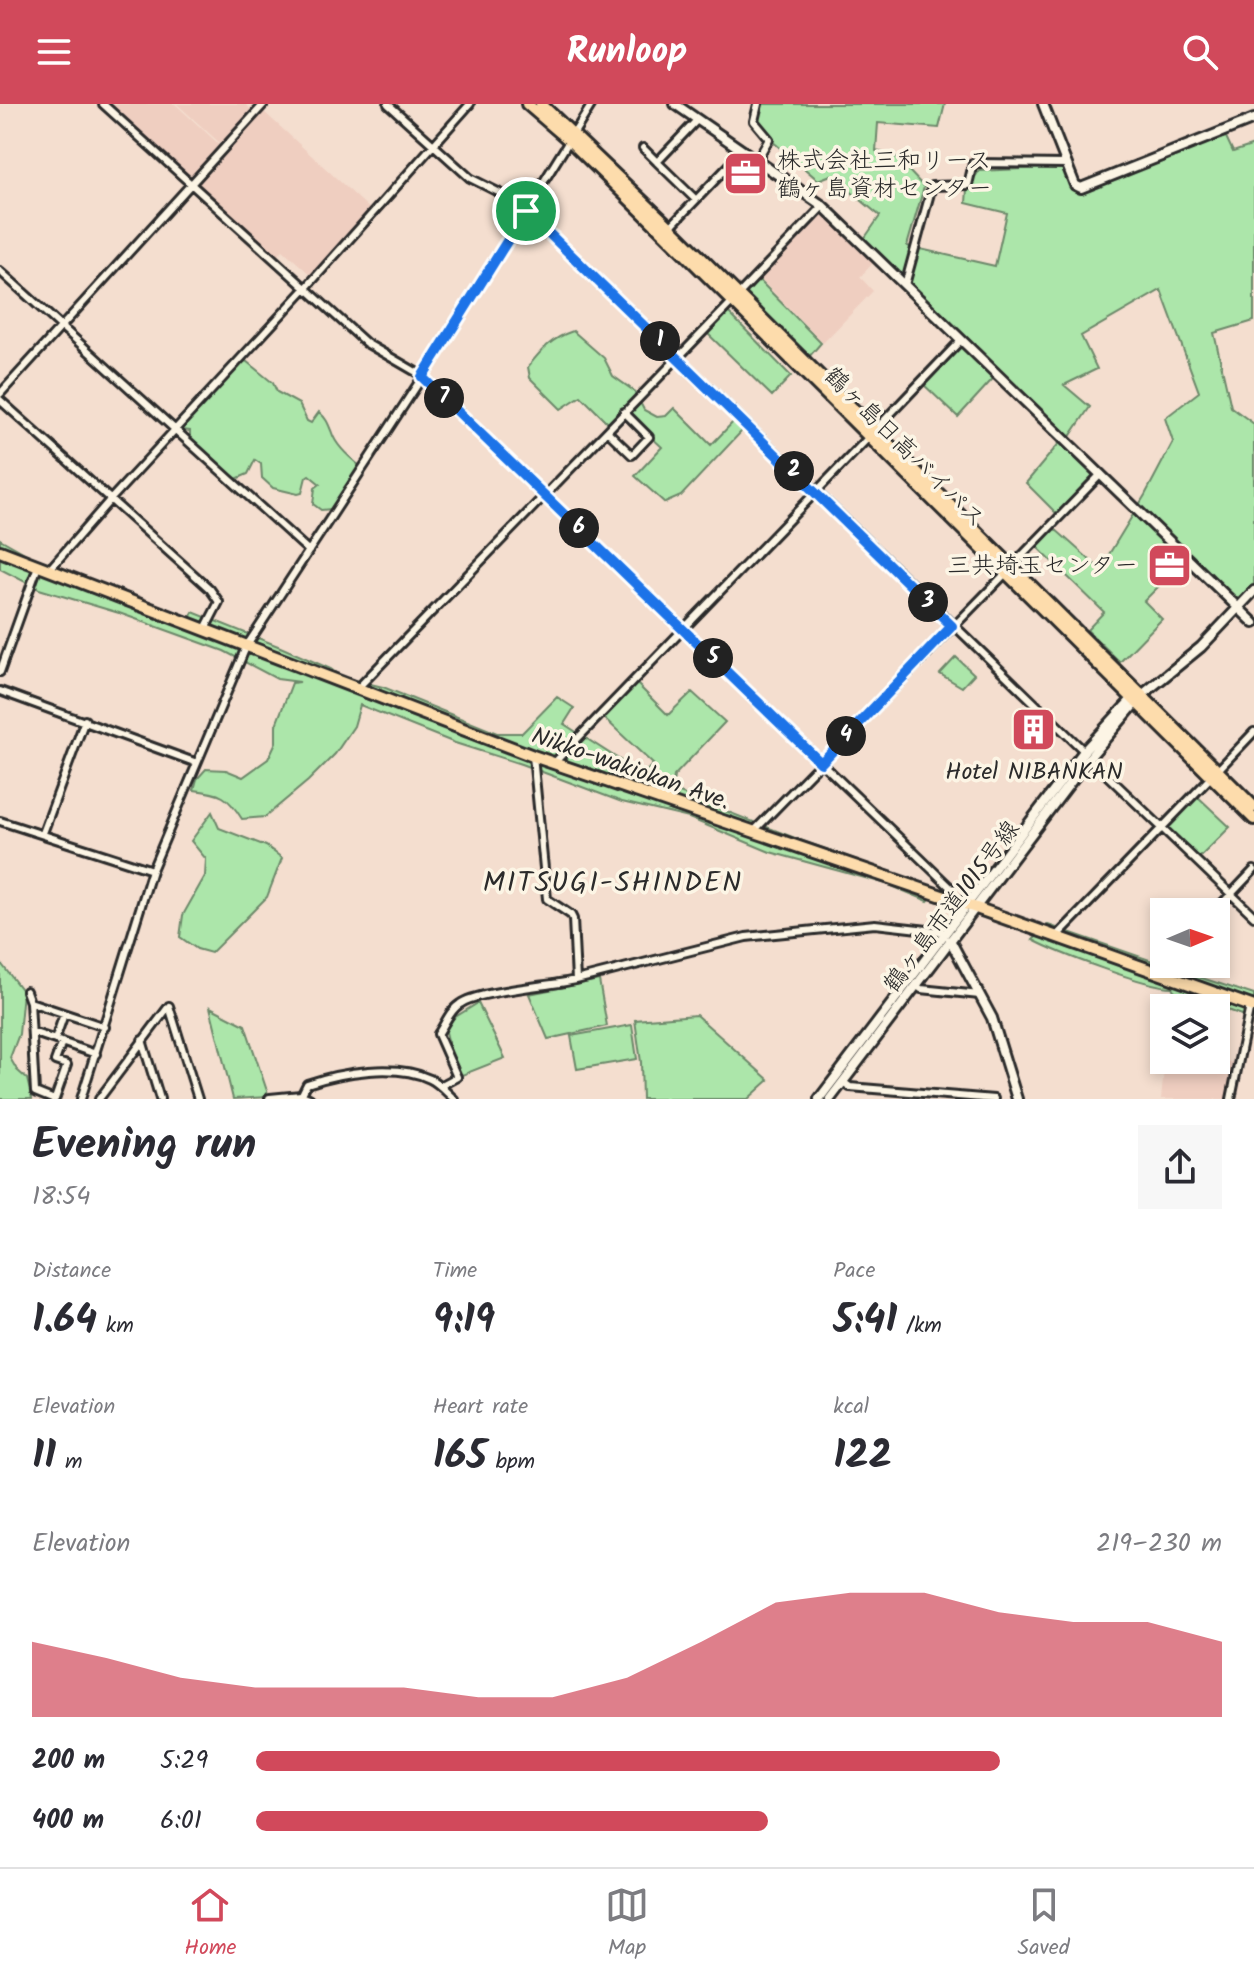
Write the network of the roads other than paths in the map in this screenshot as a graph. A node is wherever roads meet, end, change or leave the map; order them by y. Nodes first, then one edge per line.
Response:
1 (103, 104) edge
2 (264, 104) edge
3 (388, 104) edge
4 (470, 104) edge
5 (527, 104) edge
6 (541, 104) edge
7 (592, 104) edge
8 (675, 104) edge
9 (758, 104) edge
10 (1043, 104) edge
11 (1254, 119) edge
12 (697, 120) junction
13 (572, 137) junction
14 (434, 145) junction
15 (643, 148) dead end
16 (743, 151) junction
17 (757, 160) junction
18 (657, 162) junction
19 (1067, 164) junction
20 (191, 185) junction
21 (695, 199) junction
22 (823, 206) junction
23 (527, 209) junction
24 (670, 227) junction
25 (0, 271) edge
26 (905, 285) junction
27 (305, 289) junction
28 (735, 299) junction
29 (62, 327) junction
30 (961, 340) junction
31 (676, 358) junction
32 (423, 376) junction
33 (0, 397) edge
34 (624, 412) junction
35 (175, 430) junction
36 (607, 431) junction
37 (871, 435) junction
38 (1101, 474) junction
39 (815, 492) junction
40 (545, 495) junction
41 (110, 500) junction
42 (0, 551) edge
43 (309, 551) junction
44 (38, 566) junction
45 (49, 571) junction
46 (1008, 571) junction
47 (1254, 591) edge
48 (1239, 608) junction
49 (1254, 623) edge
50 (952, 626) junction
51 (682, 629) junction
52 (204, 631) junction
53 (246, 647) junction
54 (0, 672) edge
55 (357, 689) junction
56 (0, 691) edge
57 (1137, 699) junction
58 (85, 720) junction
59 (1254, 732) edge
60 (1086, 754) junction
61 (533, 756) junction
62 (197, 763) junction
63 (554, 763) junction
64 (821, 763) junction
65 (1214, 774) junction
66 (1254, 807) edge
67 (1254, 819) edge
68 (0, 821) edge
69 (1162, 828) junction
70 (754, 831) junction
71 (43, 833) junction
72 (152, 870) junction
73 (1254, 870) edge
74 (951, 888) dead end
75 (1231, 894) junction
76 (1227, 898) edge
77 (970, 906) junction
78 (1254, 916) edge
79 (948, 936) junction
80 (1057, 936) junction
81 (1150, 971) edge
82 (1170, 978) edge
83 (576, 980) junction
84 (916, 985) junction
85 (26, 991) dead end
86 (980, 995) junction
87 (30, 1002) junction
88 (1252, 1007) edge
89 (64, 1014) junction
90 (105, 1027) junction
91 (32, 1032) junction
92 (142, 1040) junction
93 (59, 1041) junction
94 (96, 1054) junction
95 (843, 1082) junction
96 (440, 1086) junction
97 (305, 1098) edge
98 (53, 1099) edge
99 (81, 1099) edge
100 (99, 1099) edge
101 (160, 1099) edge
102 (198, 1099) edge
103 (270, 1099) edge
104 (454, 1099) edge
105 (819, 1099) edge
106 (830, 1099) edge
107 (994, 1099) edge
108 (1017, 1099) edge
109 (1231, 1099) edge

1 - 20 street
2 - 20 street
3 - 14 street
4 - 14 street
5 - 13 highway, 鶴ヶ島日高バイパス
6 - 13 highway, 鶴ヶ島日高バイパス
7 - 13 street
8 - 12 street
9 - 17 street
10 - 19 street
11 - 19 street
12 - 16 street
12 - 18 street
13 - 23 street
13 - 24 highway, 鶴ヶ島日高バイパス
13 - 28 highway, 鶴ヶ島日高バイパス
14 - 23 street
14 - 27 street
15 - 18 street
16 - 17 street
16 - 21 street
17 - 22 street
18 - 21 street
19 - 26 street
20 - 27 street
20 - 29 street
21 - 24 street
22 - 26 street
22 - 28 street
23 - 31 street
23 - 32 street
24 - 28 highway, 鶴ヶ島日高バイパス
25 - 29 street
26 - 30 street
27 - 32 street
27 - 35 street
28 - 31 street
28 - 37 highway, 鶴ヶ島日高バイパス
29 - 33 street
29 - 35 street
30 - 37 street
30 - 38 street
31 - 34 street
31 - 39 street
32 - 40 street
32 - 43 street
33 - 41 street
34 - 36 street
34 - 36 street
35 - 41 street
35 - 43 street
36 - 40 street
37 - 39 street
37 - 46 highway, 鶴ヶ島日高バイパス
38 - 46 street
38 - 48 street
39 - 50 street
39 - 51 street
40 - 51 street
40 - 55 street
41 - 45 street
41 - 52 street
42 - 44 highway, Nikko-wakiokan Ave.
43 - 53 street
44 - 45 highway, Nikko-wakiokan Ave.
44 - 54 street
45 - 52 highway, Nikko-wakiokan Ave.
46 - 50 street
46 - 57 highway, 鶴ヶ島日高バイパス
47 - 48 street, 鶴ヶ島市道1015号線
48 - 49 street
48 - 57 street, 鶴ヶ島市道1015号線
50 - 60 street
50 - 64 street
51 - 63 street
51 - 64 street
52 - 53 highway, Nikko-wakiokan Ave.
53 - 55 highway, Nikko-wakiokan Ave.
53 - 62 street
55 - 61 highway, Nikko-wakiokan Ave.
56 - 58 street
57 - 60 street, 鶴ヶ島市道1015号線
57 - 65 highway, 鶴ヶ島日高バイパス
58 - 62 street
58 - 71 street
59 - 65 street
60 - 69 street
60 - 77 street, 鶴ヶ島市道1015号線
61 - 63 highway, Nikko-wakiokan Ave.
61 - 83 street
62 - 72 street
63 - 70 highway, Nikko-wakiokan Ave.
64 - 70 street
64 - 74 street
65 - 66 highway, 鶴ヶ島日高バイパス
65 - 67 highway, 鶴ヶ島日高バイパス
65 - 69 street
68 - 71 street
69 - 75 street
69 - 80 street
70 - 77 highway, Nikko-wakiokan Ave.
71 - 72 street
72 - 90 street
73 - 75 street
75 - 76 street
75 - 78 street
77 - 79 street, 鶴ヶ島市道1015号線
77 - 80 highway, Nikko-wakiokan Ave.
79 - 83 street
79 - 84 street, 鶴ヶ島市道1015号線
79 - 86 street
79 - 105 street, 鶴ヶ島市道1015号線
80 - 81 highway, Nikko-wakiokan Ave.
82 - 88 highway, Nikko-wakiokan Ave.
83 - 96 street
84 - 86 street
84 - 95 street, 鶴ヶ島市道1015号線
85 - 87 street
86 - 108 street
87 - 89 street
87 - 91 street
88 - 109 street
89 - 90 street
89 - 93 street
90 - 94 street
91 - 93 street
91 - 98 street
92 - 100 street
92 - 101 street
92 - 102 street
93 - 94 street
93 - 98 street
94 - 99 street
95 - 106 street, 鶴ヶ島市道1015号線
95 - 107 street
96 - 97 street
96 - 104 street
97 - 103 street

